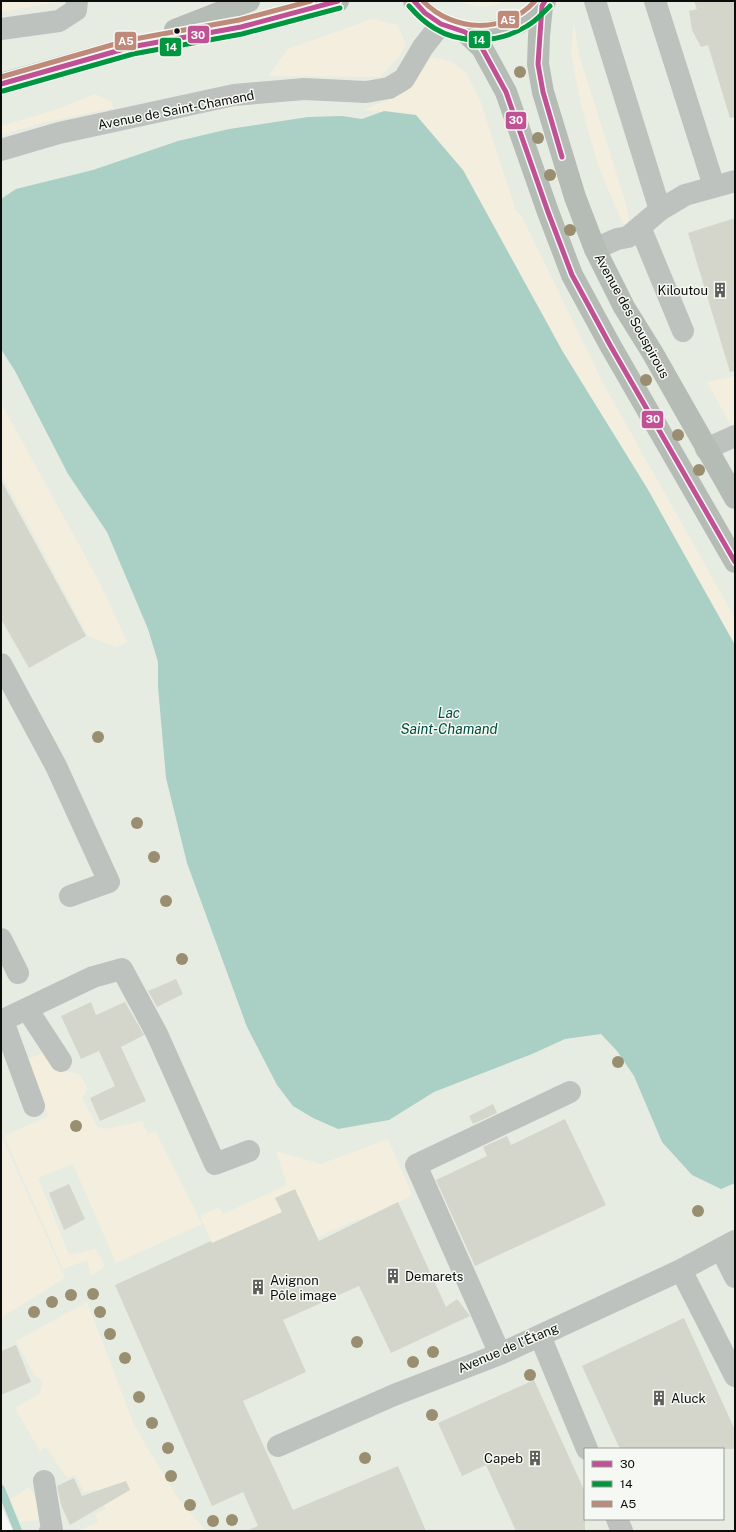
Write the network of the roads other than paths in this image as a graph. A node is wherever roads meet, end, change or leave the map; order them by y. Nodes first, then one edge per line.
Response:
1 (77, 1) edge
2 (249, 1) edge
3 (338, 1) edge
4 (414, 1) edge
5 (595, 1) edge
6 (655, 1) edge
7 (544, 4) edge
8 (441, 24) junction
9 (1, 29) edge
10 (465, 32) junction
11 (131, 47) junction
12 (1, 84) edge
13 (1, 150) edge
14 (735, 181) edge
15 (714, 186) junction
16 (660, 210) junction
17 (640, 227) junction
18 (595, 249) junction
19 (683, 331) dead end
20 (735, 436) edge
21 (706, 449) junction
22 (735, 498) edge
23 (735, 562) edge
24 (1, 664) edge
25 (70, 896) dead end
26 (1, 939) edge
27 (18, 972) dead end
28 (28, 1009) junction
29 (2, 1021) edge
30 (61, 1061) dead end
31 (570, 1092) dead end
32 (34, 1106) dead end
33 (249, 1151) dead end
34 (728, 1245) edge
35 (681, 1270) junction
36 (735, 1277) edge
37 (540, 1336) junction
38 (500, 1354) junction
39 (735, 1376) edge
40 (278, 1446) dead end
41 (587, 1448) edge
42 (44, 1482) dead end
43 (617, 1520) edge
44 (50, 1531) edge
45 (622, 1531) edge

1 - 9 street
2 - 11 main road
3 - 11 main road
4 - 8 main road
5 - 16 street
6 - 15 street
7 - 10 main road
7 - 18 main road, Avenue des Souspirous
8 - 10 main road
8 - 13 street, Avenue de Saint-Chamand
10 - 23 main road
11 - 12 main road
14 - 15 street
15 - 16 street
16 - 17 street
17 - 18 street
17 - 19 street
18 - 21 main road, Avenue des Souspirous
20 - 21 street
21 - 22 main road, Avenue des Souspirous
24 - 25 street
26 - 27 street
28 - 29 street
28 - 30 street
28 - 33 street
29 - 32 street
31 - 38 street
34 - 35 street, Avenue de l'Étang
34 - 36 street
35 - 37 street, Avenue de l'Étang
35 - 39 street
37 - 38 street, Avenue de l'Étang
37 - 41 street
38 - 40 street, Avenue de l'Étang
42 - 44 street
43 - 45 street

